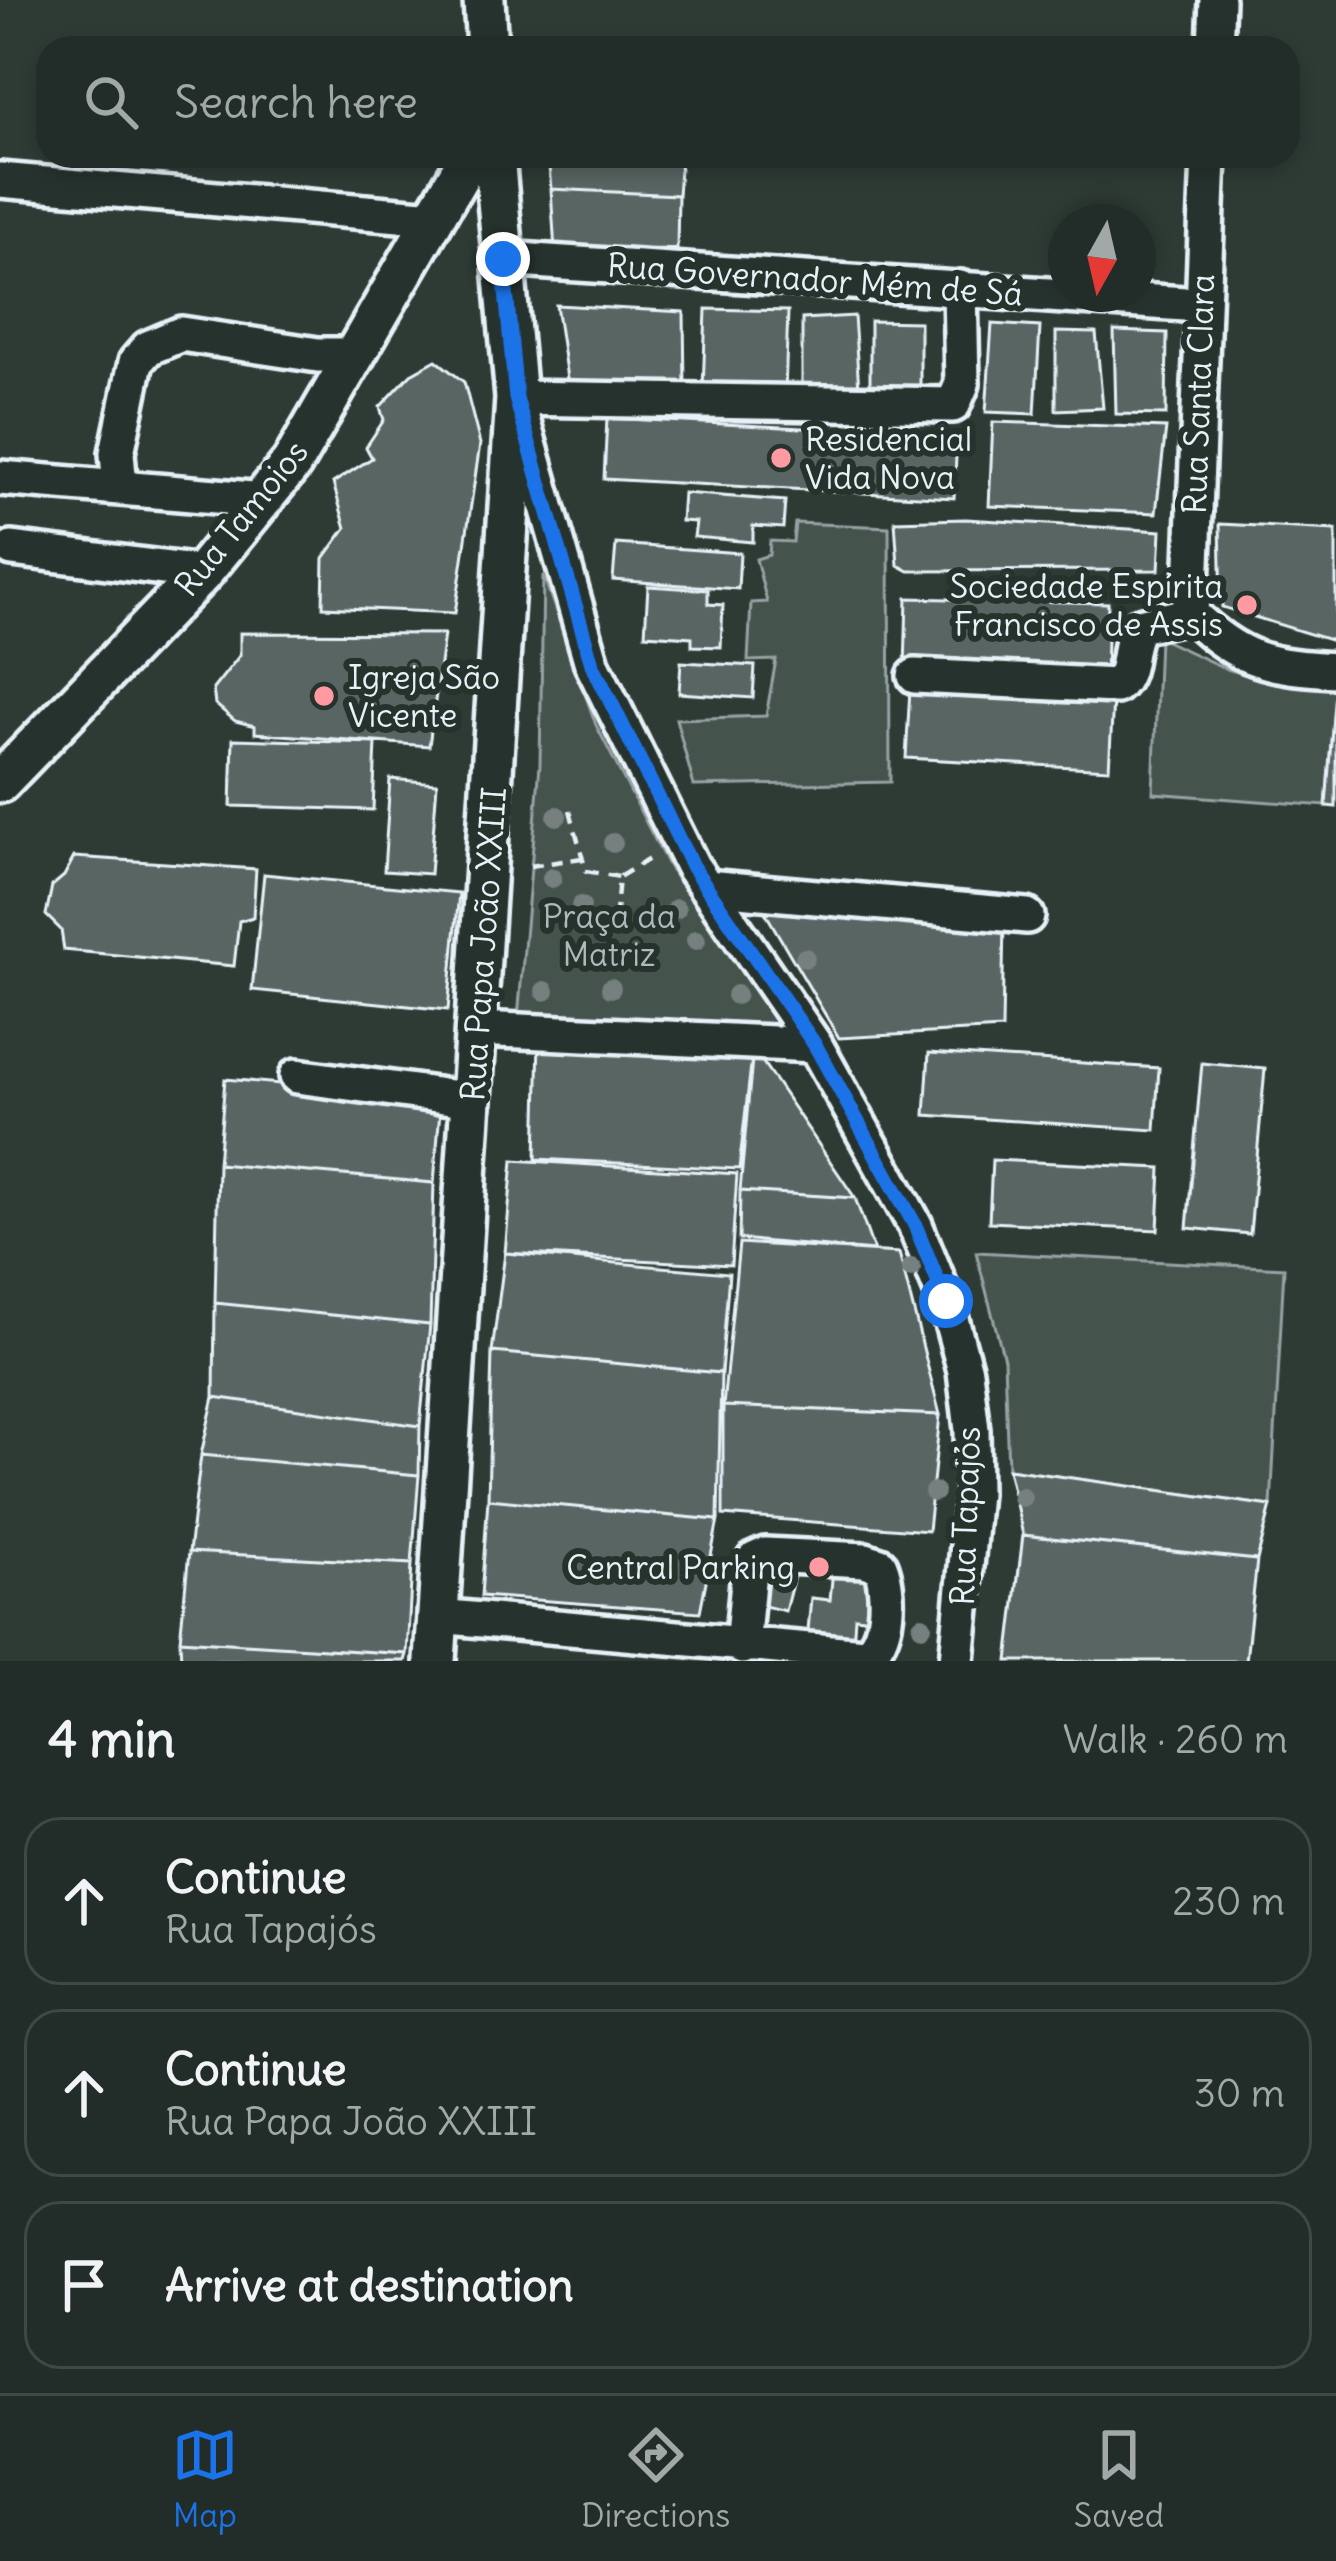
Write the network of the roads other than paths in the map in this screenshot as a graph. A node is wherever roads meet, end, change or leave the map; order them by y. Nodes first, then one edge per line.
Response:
1 (484, 0) edge
2 (1217, 0) edge
3 (486, 36) edge
4 (1216, 36) edge
5 (463, 168) edge
6 (495, 168) edge
7 (1208, 168) edge
8 (0, 180) edge
9 (434, 218) junction
10 (503, 259) junction
11 (960, 288) junction
12 (1200, 304) junction
13 (355, 355) junction
14 (516, 398) junction
15 (0, 478) edge
16 (120, 488) junction
17 (264, 500) junction
18 (12, 549) dead end
19 (202, 573) junction
20 (1190, 614) junction
21 (1336, 670) edge
22 (915, 676) dead end
23 (0, 782) edge
24 (706, 886) junction
25 (1027, 916) dead end
26 (478, 1030) junction
27 (815, 1045) junction
28 (297, 1076) dead end
29 (473, 1100) junction
30 (438, 1616) junction
31 (742, 1647) junction
32 (435, 1661) edge
33 (957, 1661) edge

1 - 3 main road
2 - 4 street
5 - 9 main road, Rua Tamoios
6 - 10 main road, Rua Papa João XXIII
7 - 12 street, Rua Santa Clara
8 - 9 street
9 - 13 main road, Rua Tamoios
10 - 11 street, Rua Governador Mém de Sá
10 - 14 main road, Rua Papa João XXIII
11 - 12 street, Rua Governador Mém de Sá
11 - 14 street
12 - 20 street, Rua Santa Clara
13 - 16 street
13 - 17 main road, Rua Tamoios
14 - 24 street, Rua Tapajós
14 - 26 main road, Rua Papa João XXIII
15 - 16 street
16 - 17 street
17 - 19 main road, Rua Tamoios
18 - 19 street
19 - 23 main road, Rua Tamoios
20 - 21 street
20 - 22 street
24 - 25 street
24 - 27 street, Rua Tapajós
26 - 27 street
26 - 29 main road, Rua Papa João XXIII
27 - 33 street, Rua Tapajós
28 - 29 street
29 - 30 main road, Rua Papa João XXIII
30 - 31 street
30 - 32 main road, Rua Papa João XXIII
31 - 31 street

